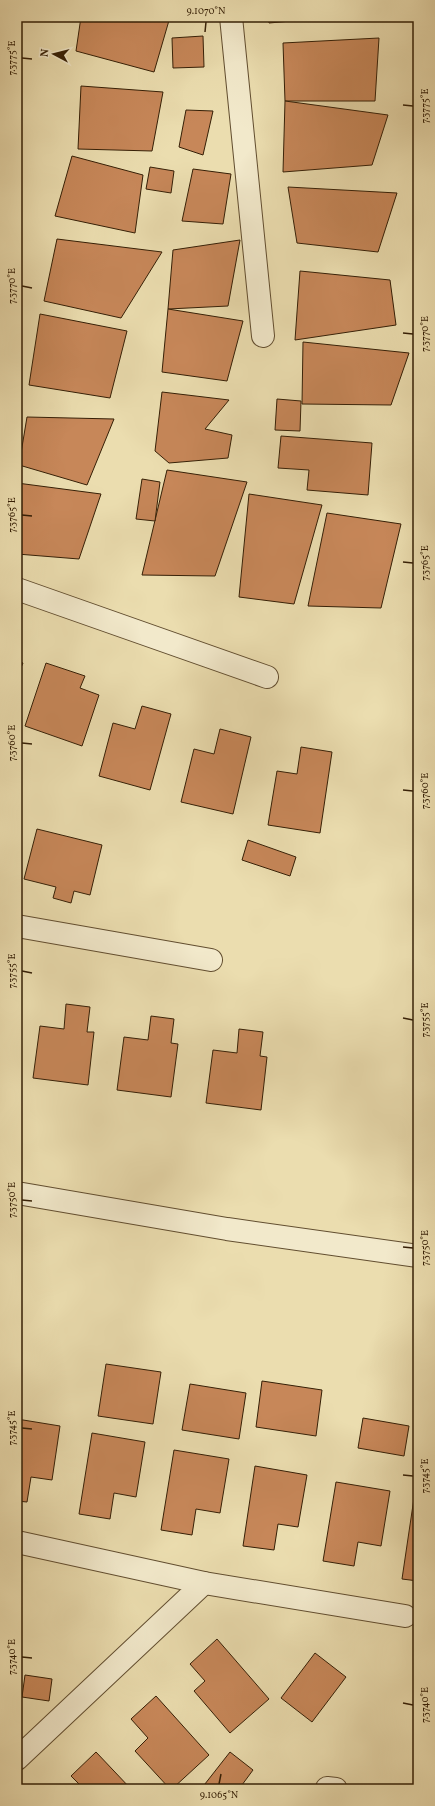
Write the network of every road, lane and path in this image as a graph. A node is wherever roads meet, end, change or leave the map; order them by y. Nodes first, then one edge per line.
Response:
1 (231, 17) edge
2 (263, 336) dead end
3 (17, 589) edge
4 (268, 677) dead end
5 (17, 926) edge
6 (211, 960) dead end
7 (17, 1193) edge
8 (418, 1256) edge
9 (17, 1542) edge
10 (204, 1583) junction
11 (405, 1616) dead end
12 (17, 1759) edge

1 - 2 street
3 - 4 street
5 - 6 street
7 - 8 street
9 - 10 street
10 - 11 street
10 - 12 street

